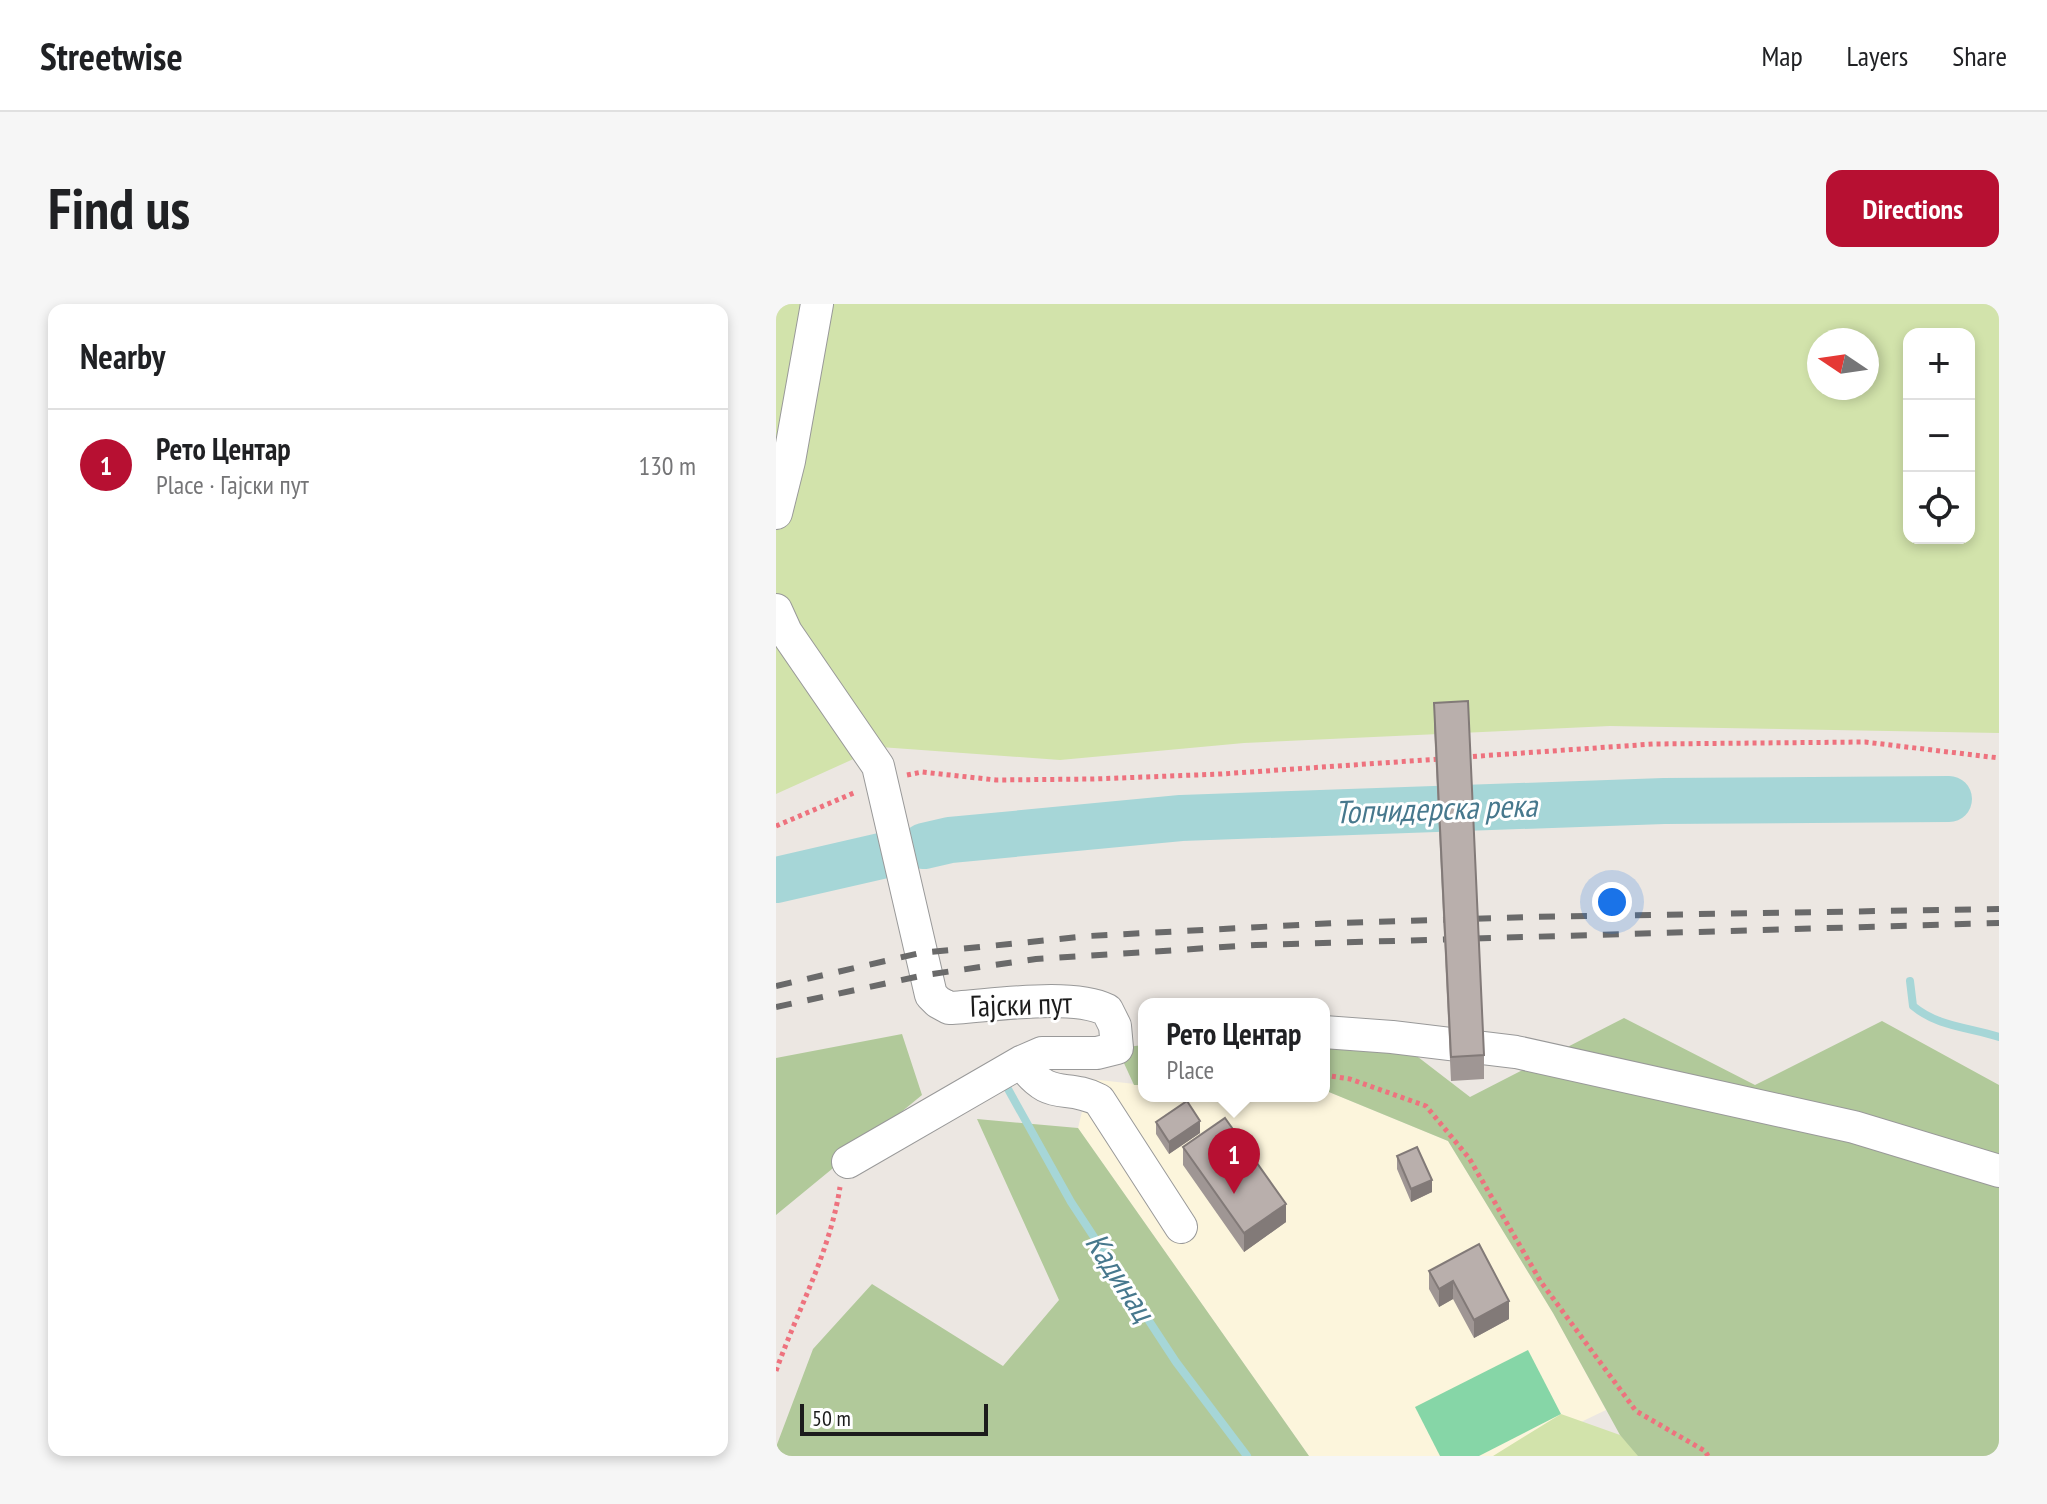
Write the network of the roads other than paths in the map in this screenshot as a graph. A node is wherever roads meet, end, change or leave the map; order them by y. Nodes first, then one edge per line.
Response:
1 (817, 304) edge
2 (776, 513) edge
3 (776, 610) edge
4 (1330, 1033) edge
5 (1131, 1048) edge
6 (1021, 1062) junction
7 (848, 1162) road end
8 (1999, 1171) edge
9 (1181, 1227) dead end

1 - 2 street
3 - 5 street, Гајски пут
4 - 8 street
5 - 6 street, Гајски пут
6 - 7 street
6 - 9 street, Гајски пут

